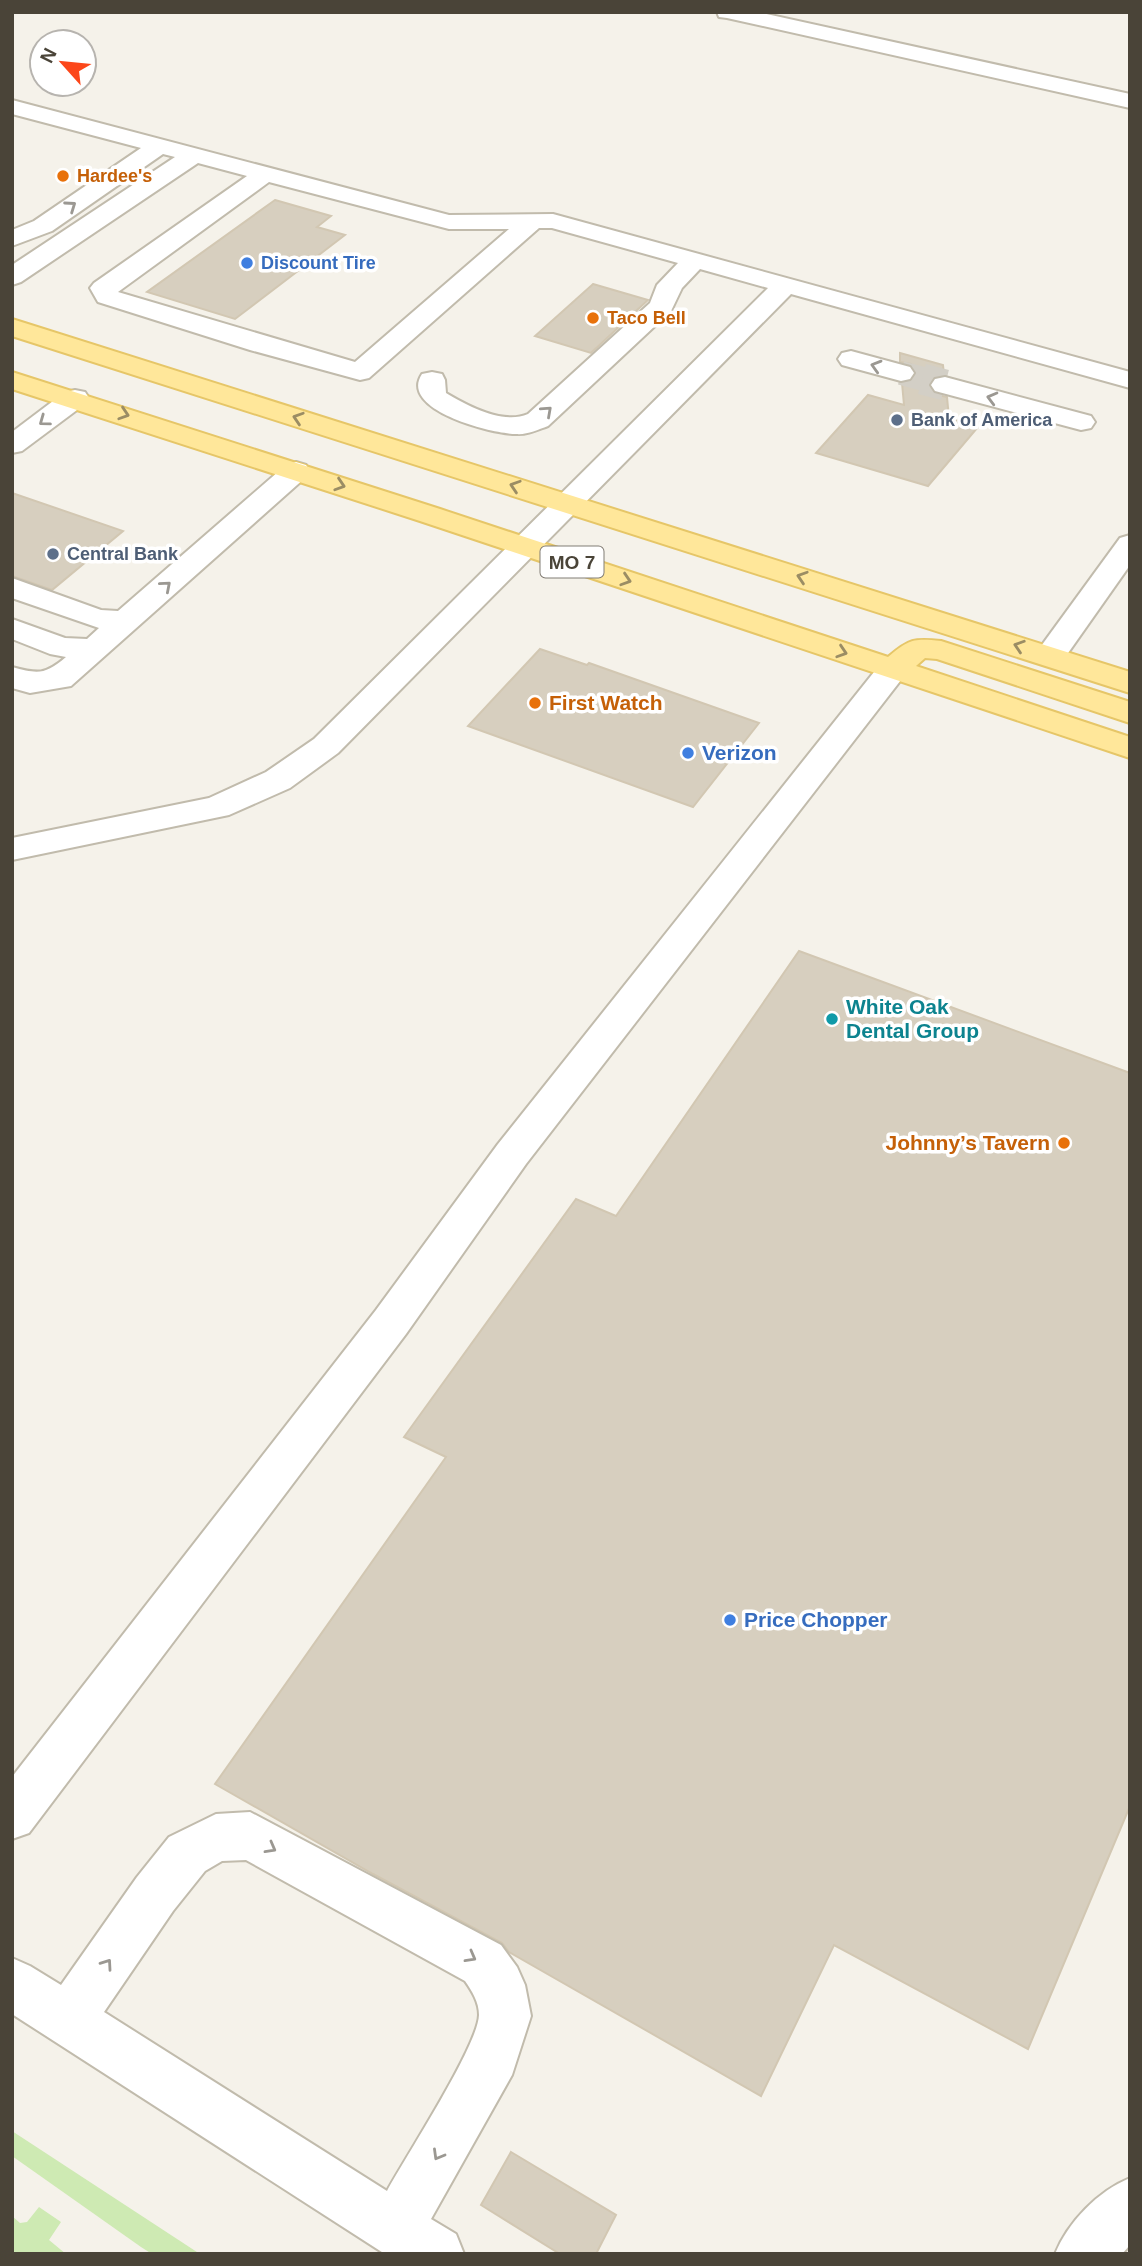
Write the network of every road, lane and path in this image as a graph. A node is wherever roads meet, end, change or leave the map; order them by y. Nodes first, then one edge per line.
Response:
1 (727, 12) edge
2 (1130, 101) edge
3 (12, 107) edge
4 (159, 146) junction
5 (194, 155) junction
6 (265, 174) junction
7 (533, 221) junction
8 (12, 239) edge
9 (12, 246) edge
10 (54, 249) junction
11 (695, 260) junction
12 (12, 278) edge
13 (786, 285) junction
14 (12, 327) edge
15 (851, 359) dead end
16 (12, 366) edge
17 (901, 373) tunnel mouth
18 (12, 380) edge
19 (432, 380) dead end
20 (1130, 380) edge
21 (945, 385) tunnel mouth
22 (75, 398) junction
23 (261, 406) junction
24 (1081, 422) dead end
25 (12, 444) edge
26 (296, 471) junction
27 (567, 502) junction
28 (1130, 544) edge
29 (524, 546) junction
30 (12, 587) edge
31 (12, 607) edge
32 (12, 628) edge
33 (103, 642) junction
34 (12, 648) edge
35 (1050, 656) junction
36 (893, 669) junction
37 (12, 677) edge
38 (1130, 683) edge
39 (1130, 713) edge
40 (1130, 748) edge
41 (12, 849) edge
42 (12, 1816) edge
43 (12, 1984) edge
44 (68, 2020) junction
45 (1130, 2205) edge
46 (416, 2241) edge
47 (1083, 2254) edge

1 - 2 lane
3 - 4 lane
4 - 5 lane
8 -> 4 lane
5 - 6 lane
5 - 10 lane
6 - 7 lane
6 - 7 lane
7 - 11 lane
9 - 10 lane
10 - 12 lane
11 - 13 lane
19 -> 11 lane
13 - 20 lane
13 - 27 lane
14 - 23 main road, MO 7
17 -> 15 lane
16 - 23 main road
18 - 22 main road, MO 7
24 -> 21 lane
22 -> 25 lane
22 -> 26 main road, MO 7
27 -> 23 main road, MO 7
26 -> 29 main road, MO 7
33 -> 26 lane
27 - 29 lane
35 -> 27 main road, MO 7
28 - 35 lane
29 -> 36 main road, MO 7
29 - 41 lane
30 - 33 lane
31 - 33 lane
32 - 33 lane
33 - 34 lane
33 - 37 lane
35 - 38 main road, MO 7
36 - 39 main road
36 - 40 main road, MO 7
36 - 42 lane
43 - 44 lane
44 - 46 lane
44 -> 46 lane
45 - 47 lane

